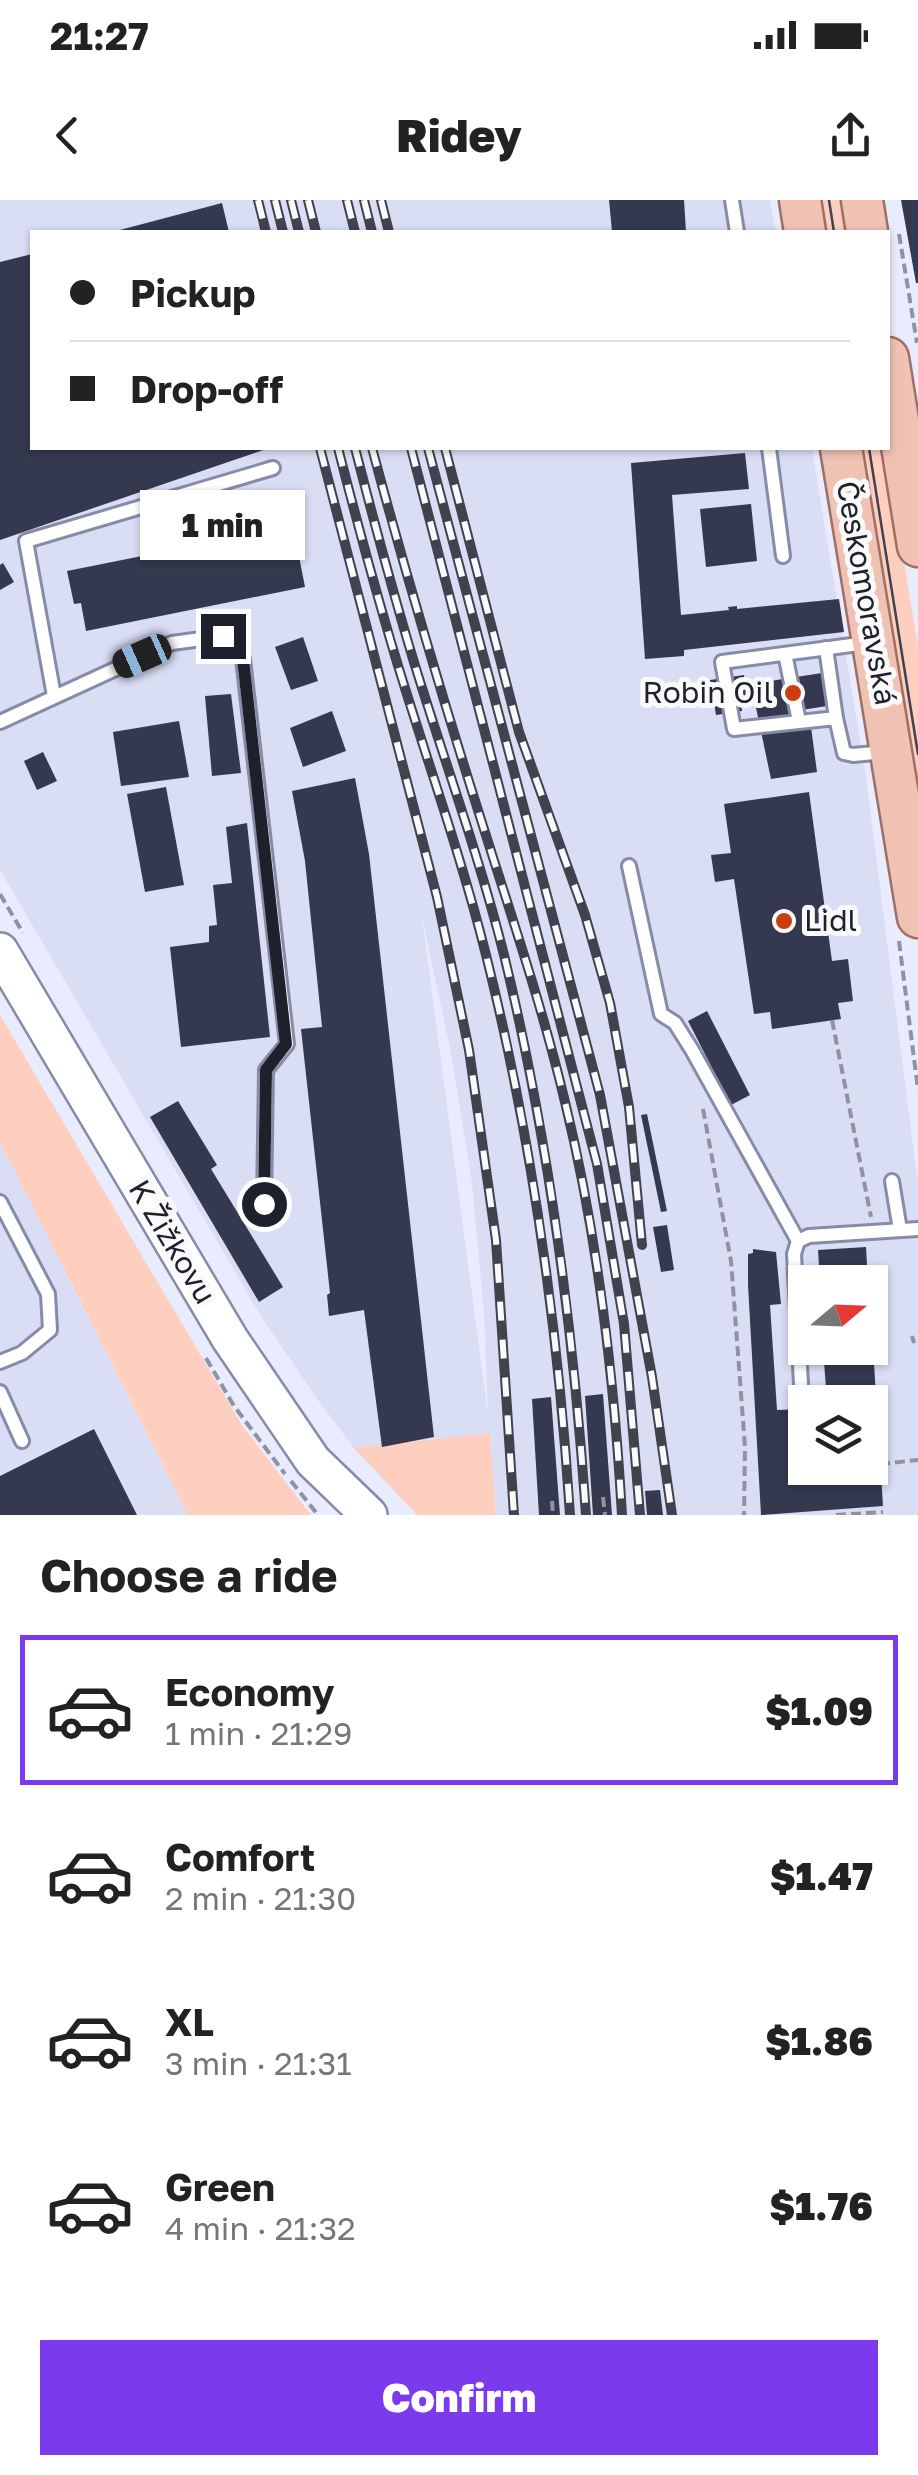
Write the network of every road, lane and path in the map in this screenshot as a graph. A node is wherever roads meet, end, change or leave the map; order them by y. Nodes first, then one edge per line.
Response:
1 (732, 200) edge
2 (800, 200) edge
3 (738, 230) edge
4 (805, 230) edge
5 (890, 264) edge
6 (918, 351) edge
7 (890, 384) edge
8 (892, 411) edge
9 (770, 450) edge
10 (842, 450) edge
11 (273, 468) dead end
12 (918, 546) edge
13 (783, 556) dead end
14 (875, 641) junction
15 (826, 648) junction
16 (785, 654) junction
17 (54, 696) junction
18 (836, 718) junction
19 (0, 722) edge
20 (799, 722) junction
21 (892, 751) junction
22 (629, 866) dead end
23 (918, 917) edge
24 (0, 951) edge
25 (832, 1020) dead end
26 (703, 1108) dead end
27 (892, 1181) dead end
28 (0, 1202) edge
29 (264, 1204) dead end
30 (897, 1212) junction
31 (918, 1229) edge
32 (900, 1230) junction
33 (798, 1242) junction
34 (912, 1336) dead end
35 (914, 1343) dead end
36 (0, 1362) edge
37 (801, 1384) dead end
38 (0, 1392) edge
39 (22, 1441) dead end
40 (918, 1460) edge
41 (888, 1463) edge
42 (604, 1497) dead end
43 (552, 1501) dead end
44 (884, 1512) dead end
45 (369, 1515) edge
46 (553, 1515) edge
47 (605, 1515) edge
48 (744, 1515) edge
49 (836, 1515) edge

1 - 3 lane
2 - 4 main road
5 - 6 path
7 - 8 main road, Českomoravská
8 - 12 main road, Českomoravská
9 - 13 lane
10 - 14 main road, Českomoravská
11 - 17 lane
14 - 15 lane
14 - 21 main road, Českomoravská
15 - 16 lane
15 - 18 lane
16 - 20 lane
16 - 20 lane
17 - 19 lane
17 - 29 lane
18 - 20 lane
18 - 21 lane
21 - 23 main road, Českomoravská
22 - 33 lane
24 - 45 main road, K Žižkovu
25 - 30 path
26 - 48 path
27 - 30 lane
28 - 36 lane
30 - 32 lane
31 - 32 lane
32 - 33 lane
33 - 37 lane
34 - 35 path
38 - 39 lane
40 - 41 path
42 - 47 path
43 - 46 path
44 - 49 path

